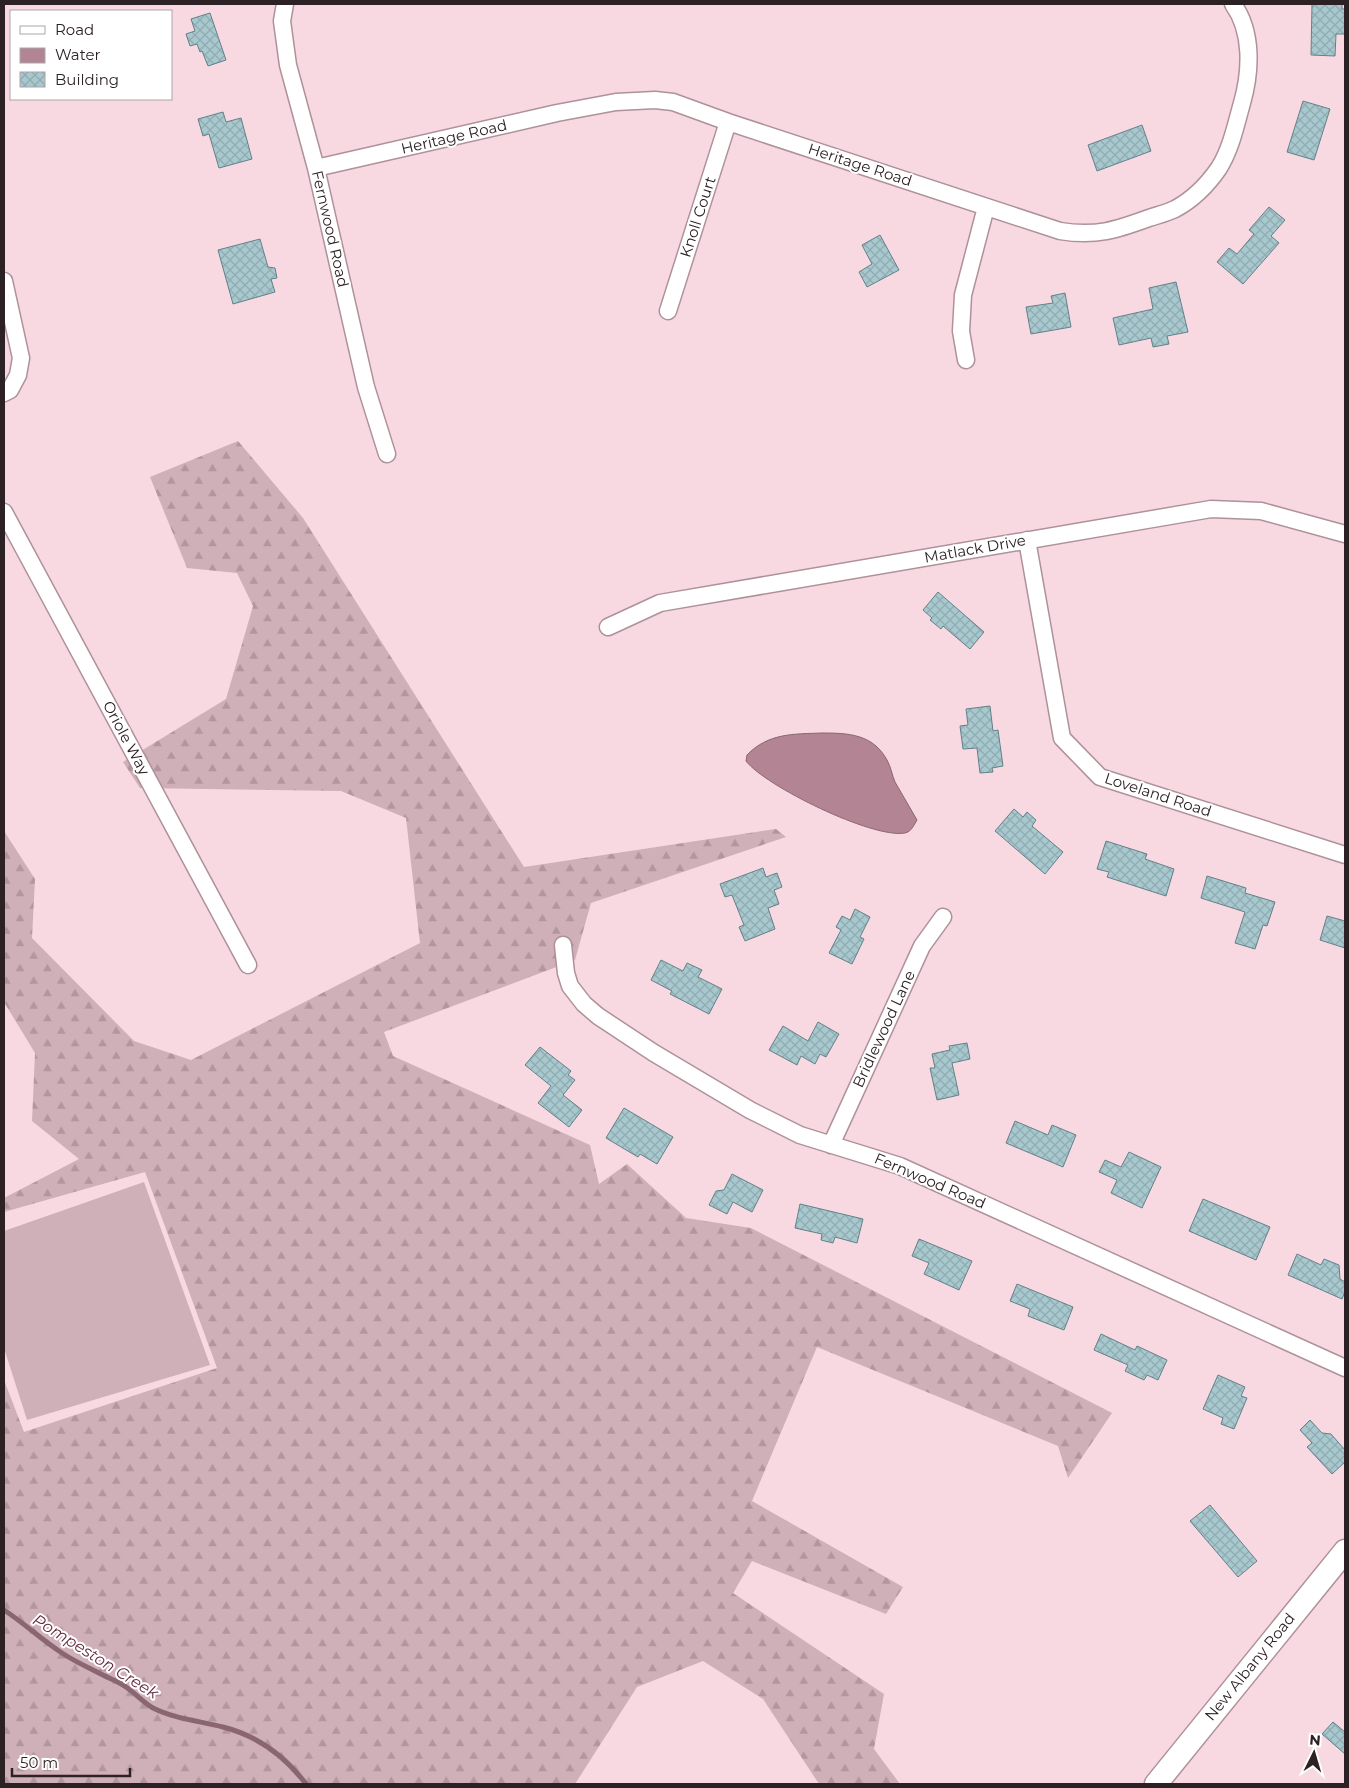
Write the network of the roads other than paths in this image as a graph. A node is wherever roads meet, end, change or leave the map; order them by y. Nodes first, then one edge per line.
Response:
1 (284, 4) edge
2 (1233, 4) edge
3 (728, 122) junction
4 (316, 168) junction
5 (986, 206) junction
6 (4, 281) edge
7 (668, 311) dead end
8 (966, 360) dead end
9 (4, 394) edge
10 (387, 454) dead end
11 (4, 512) edge
12 (1345, 534) edge
13 (1027, 540) junction
14 (608, 627) dead end
15 (1345, 855) edge
16 (943, 917) dead end
17 (563, 944) dead end
18 (248, 965) dead end
19 (831, 1145) junction
20 (1345, 1368) edge
21 (1345, 1551) edge
22 (1156, 1784) edge

1 - 4 street, Fernwood Road
2 - 5 street, Heritage Road
3 - 4 street, Heritage Road
3 - 5 street, Heritage Road
3 - 7 street, Knoll Court
4 - 10 street, Fernwood Road
5 - 8 street
6 - 9 street
11 - 18 street, Oriole Way
12 - 13 street, Matlack Drive
13 - 14 street, Matlack Drive
13 - 15 street, Loveland Road
16 - 19 street, Bridlewood Lane
17 - 19 street, Fernwood Road
19 - 20 street, Fernwood Road
21 - 22 main road, New Albany Road

